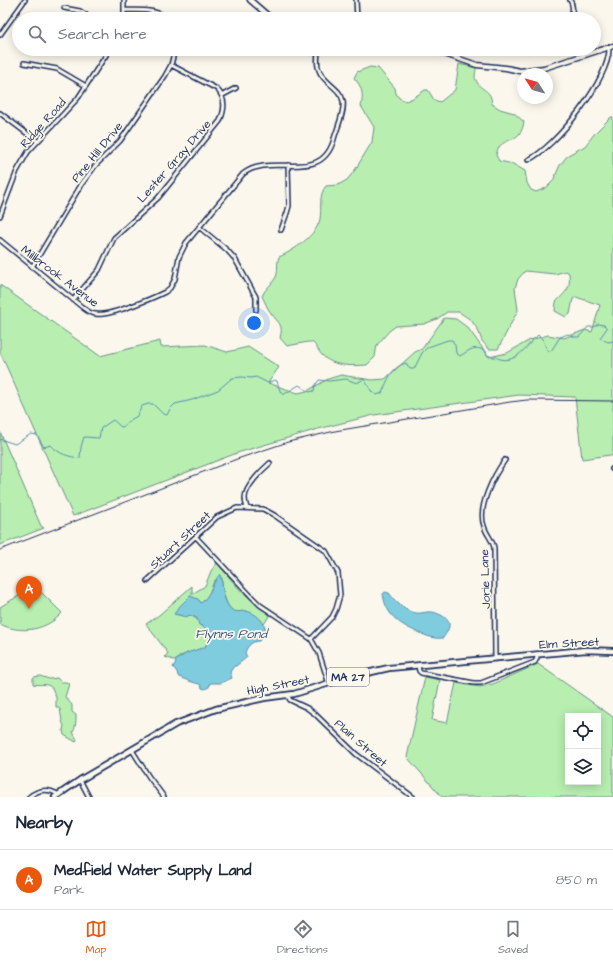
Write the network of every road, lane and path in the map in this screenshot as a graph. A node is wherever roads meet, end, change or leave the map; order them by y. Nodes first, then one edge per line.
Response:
1 (25, 0) edge
2 (124, 0) edge
3 (250, 0) edge
4 (356, 0) edge
5 (570, 0) edge
6 (64, 8) dead end
7 (125, 10) joint
8 (16, 12) edge
9 (82, 12) edge
10 (155, 12) edge
11 (264, 12) edge
12 (357, 12) edge
13 (572, 12) edge
14 (12, 18) edge
15 (0, 35) edge
16 (611, 47) edge
17 (601, 50) edge
18 (105, 56) edge
19 (173, 56) edge
20 (317, 56) edge
21 (451, 56) edge
22 (583, 56) edge
23 (24, 63) dead end
24 (171, 65) junction
25 (86, 86) junction
26 (236, 88) dead end
27 (223, 95) junction
28 (0, 113) edge
29 (37, 141) junction
30 (528, 160) dead end
31 (288, 165) junction
32 (0, 216) edge
33 (199, 227) junction
34 (281, 230) dead end
35 (0, 240) edge
36 (32, 267) junction
37 (73, 300) junction
38 (256, 310) dead end
39 (505, 460) dead end
40 (270, 463) dead end
41 (247, 508) junction
42 (196, 537) junction
43 (147, 581) dead end
44 (310, 639) junction
45 (613, 651) edge
46 (536, 654) junction
47 (525, 656) joint
48 (495, 658) junction
49 (418, 665) junction
50 (329, 684) junction
51 (294, 694) junction
52 (287, 695) junction
53 (297, 704) junction
54 (132, 750) junction
55 (80, 780) junction
56 (408, 793) junction
57 (57, 796) edge
58 (29, 797) edge
59 (89, 797) edge
60 (164, 797) edge
61 (406, 797) edge
62 (413, 797) edge

1 - 8 street
2 - 7 street
3 - 11 street
4 - 12 street
5 - 13 street
6 - 9 street
7 - 10 street
14 - 15 street
16 - 17 street
16 - 30 street
18 - 25 street, Ridge Road
19 - 24 street, Pine Hill Drive
20 - 31 street, Millbrook Avenue
21 - 22 street
23 - 25 street
24 - 27 street
24 - 36 street, Pine Hill Drive
25 - 29 street, Ridge Road
26 - 27 street
27 - 37 street, Lester Gray Drive
28 - 29 street
29 - 32 street, Ridge Road
31 - 33 street, Millbrook Avenue
31 - 34 street
33 - 37 street, Millbrook Avenue
33 - 38 street
35 - 36 street, Millbrook Avenue
36 - 37 street, Millbrook Avenue
39 - 48 street, Jorie Lane
40 - 41 street
41 - 42 street, Stuart Street
41 - 44 street, Stuart Street
42 - 43 street, Stuart Street
42 - 44 street
44 - 50 street
45 - 46 main road, Elm Street / MA 27
46 - 47 main road, Elm Street / MA 27
46 - 49 street
47 - 48 main road, High Street / MA 27
48 - 49 main road, High Street / MA 27
49 - 50 main road, High Street / MA 27
50 - 51 main road, High Street / MA 27
51 - 52 main road, High Street / MA 27
51 - 53 street
52 - 53 street, Plain Street
52 - 54 main road, High Street / MA 27
53 - 56 street, Plain Street
54 - 55 main road, High Street / MA 27
54 - 60 street
55 - 57 main road, High Street / MA 27
55 - 59 street
56 - 61 street
56 - 62 street, Plain Street
57 - 58 street

